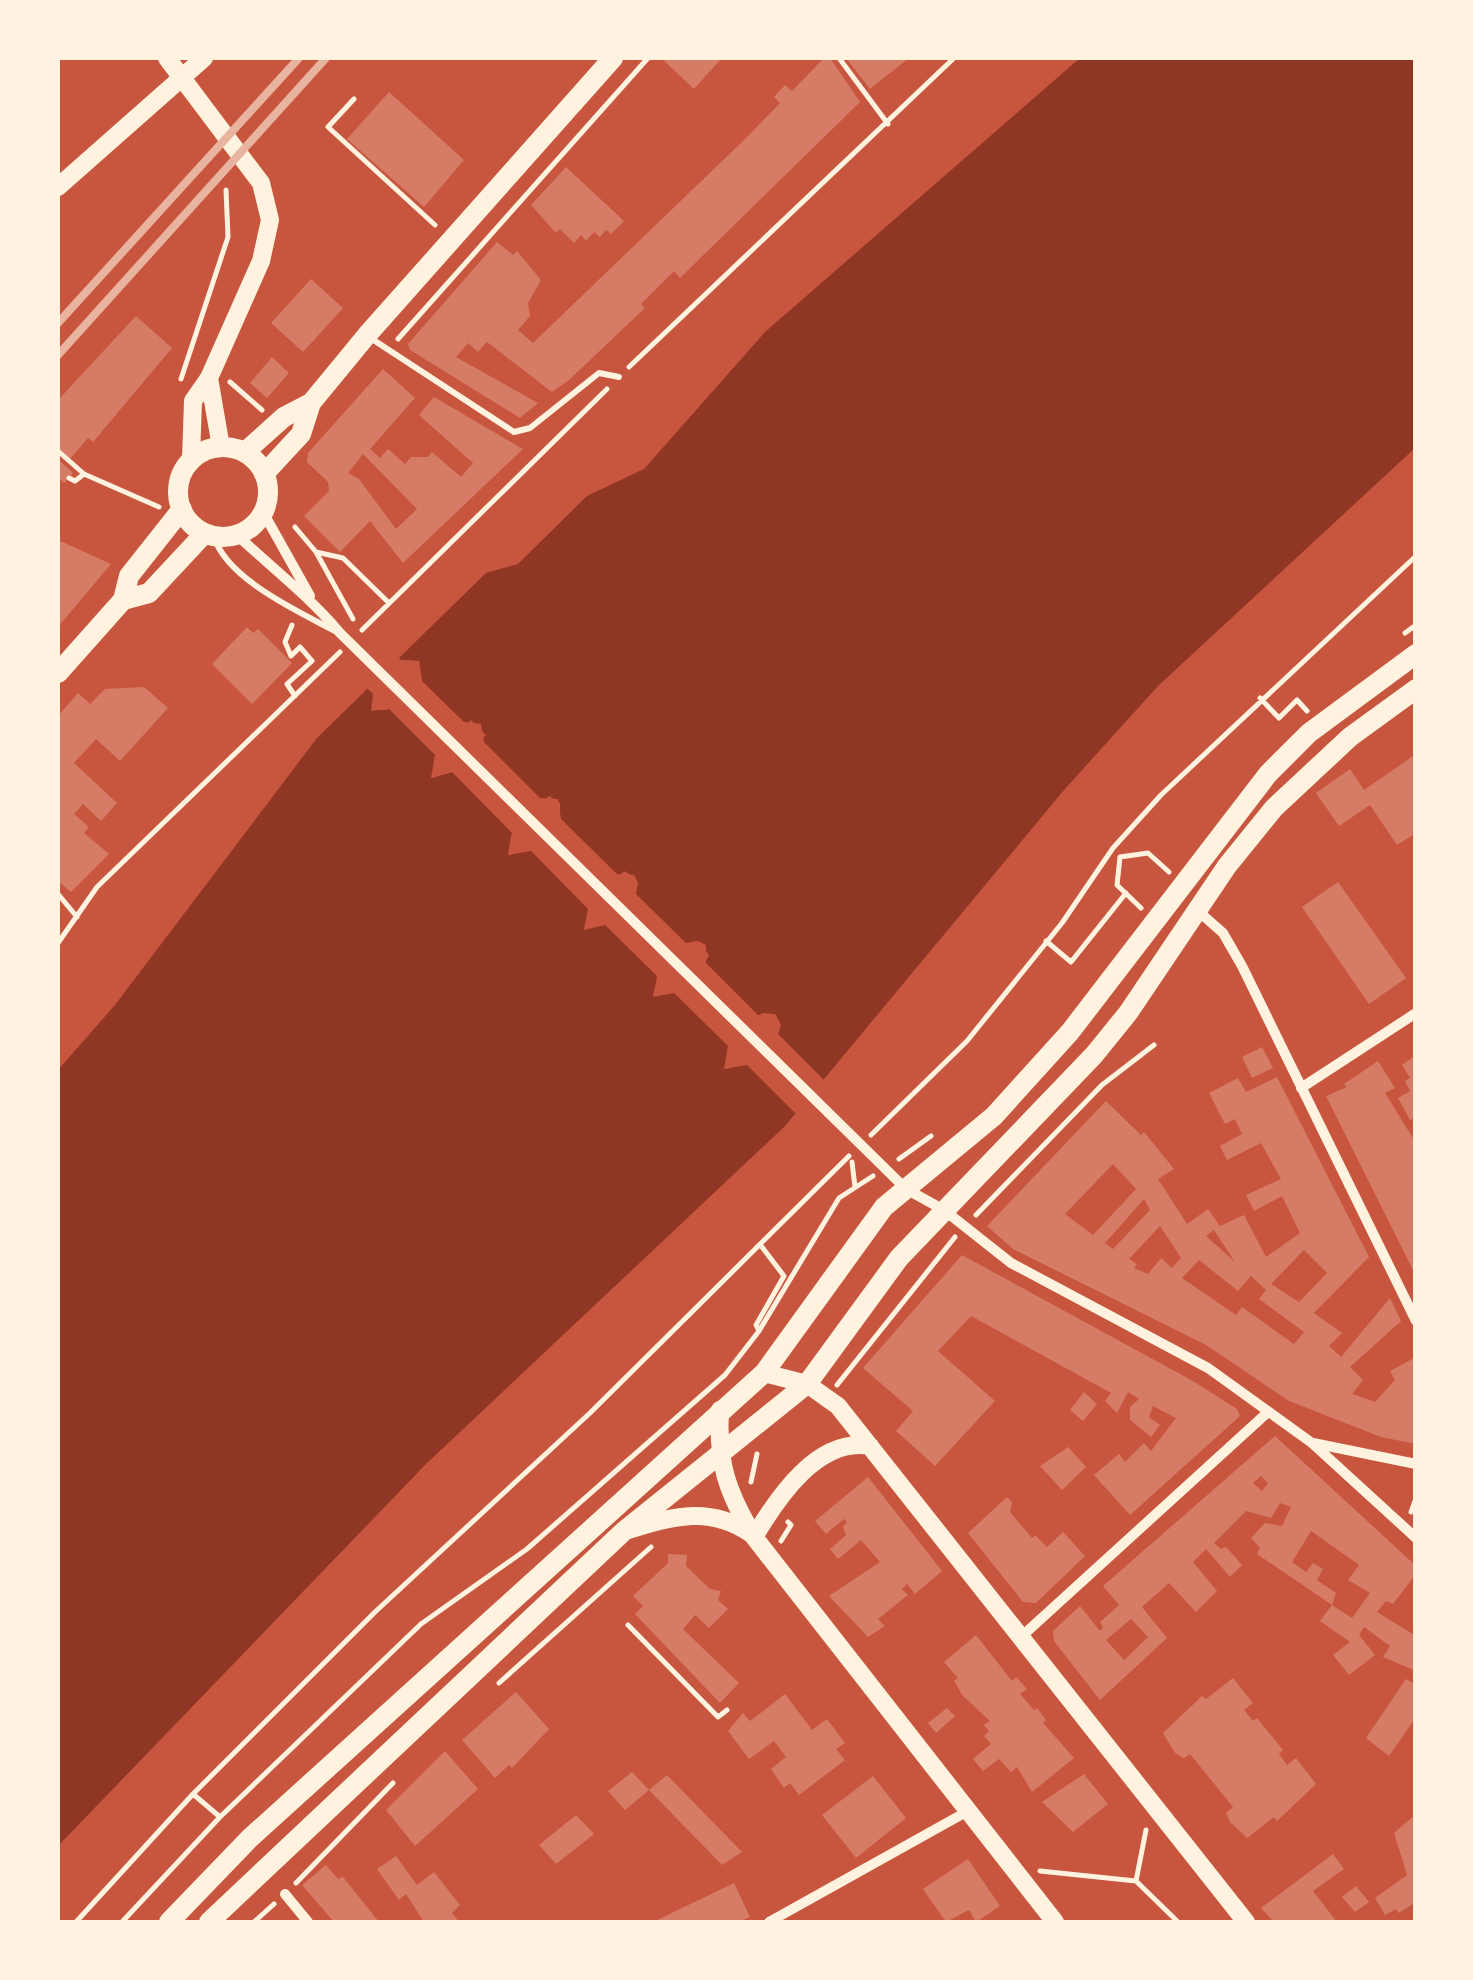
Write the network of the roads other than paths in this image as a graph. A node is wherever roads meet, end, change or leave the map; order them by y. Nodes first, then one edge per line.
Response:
1 (167, 58) edge
2 (204, 58) edge
3 (613, 58) edge
4 (58, 187) edge
5 (367, 335) junction
6 (618, 377) road end
7 (210, 378) junction
8 (311, 403) junction
9 (221, 447) junction
10 (245, 452) junction
11 (192, 460) junction
12 (264, 474) junction
13 (182, 508) junction
14 (263, 512) junction
15 (210, 534) junction
16 (238, 534) junction
17 (310, 597) junction
18 (123, 600) junction
19 (340, 634) junction
20 (1416, 654) edge
21 (58, 673) edge
22 (1416, 689) edge
23 (1197, 910) junction
24 (1154, 913) junction
25 (1416, 1013) edge
26 (1301, 1088) junction
27 (906, 1189) junction
28 (944, 1210) junction
29 (1416, 1321) edge
30 (764, 1373) junction
31 (807, 1384) junction
32 (720, 1410) junction
33 (1268, 1412) junction
34 (1312, 1443) junction
35 (870, 1446) junction
36 (717, 1454) junction
37 (1416, 1464) edge
38 (624, 1531) junction
39 (754, 1536) junction
40 (1416, 1538) edge
41 (1021, 1637) junction
42 (968, 1812) junction
43 (284, 1894) road end
44 (169, 1922) edge
45 (210, 1922) edge
46 (308, 1922) edge
47 (769, 1922) edge
48 (1055, 1922) edge
49 (1246, 1922) edge

1 - 7 main road
2 - 4 main road
3 - 5 main road
5 - 6 lane
5 - 8 main road
7 - 9 main road
7 - 11 main road
8 - 10 main road
8 - 12 main road
9 - 10 main road
9 - 11 main road
10 - 12 main road
11 - 13 main road
12 - 14 main road
13 - 15 main road
13 - 18 main road
14 - 16 main road
14 - 17 street
15 - 16 main road
15 - 18 main road
15 - 19 lane
16 - 17 street
17 - 19 street
18 - 21 main road
19 - 27 street
20 - 24 main road
22 - 23 main road
23 - 24 main road
23 - 26 street
23 - 28 main road
24 - 27 main road
25 - 26 street
26 - 29 street
27 - 28 street
27 - 30 main road
28 - 31 main road
28 - 33 street
30 - 31 main road
30 - 32 main road
31 - 35 main road
31 - 36 main road
32 - 36 main road
32 - 44 main road
33 - 34 street
33 - 41 street
34 - 37 street
34 - 40 street
35 - 39 main road
35 - 41 main road
36 - 38 main road
36 - 39 main road
38 - 39 main road
38 - 45 main road
39 - 42 main road
41 - 49 main road
42 - 47 street
42 - 48 main road
43 - 46 street

